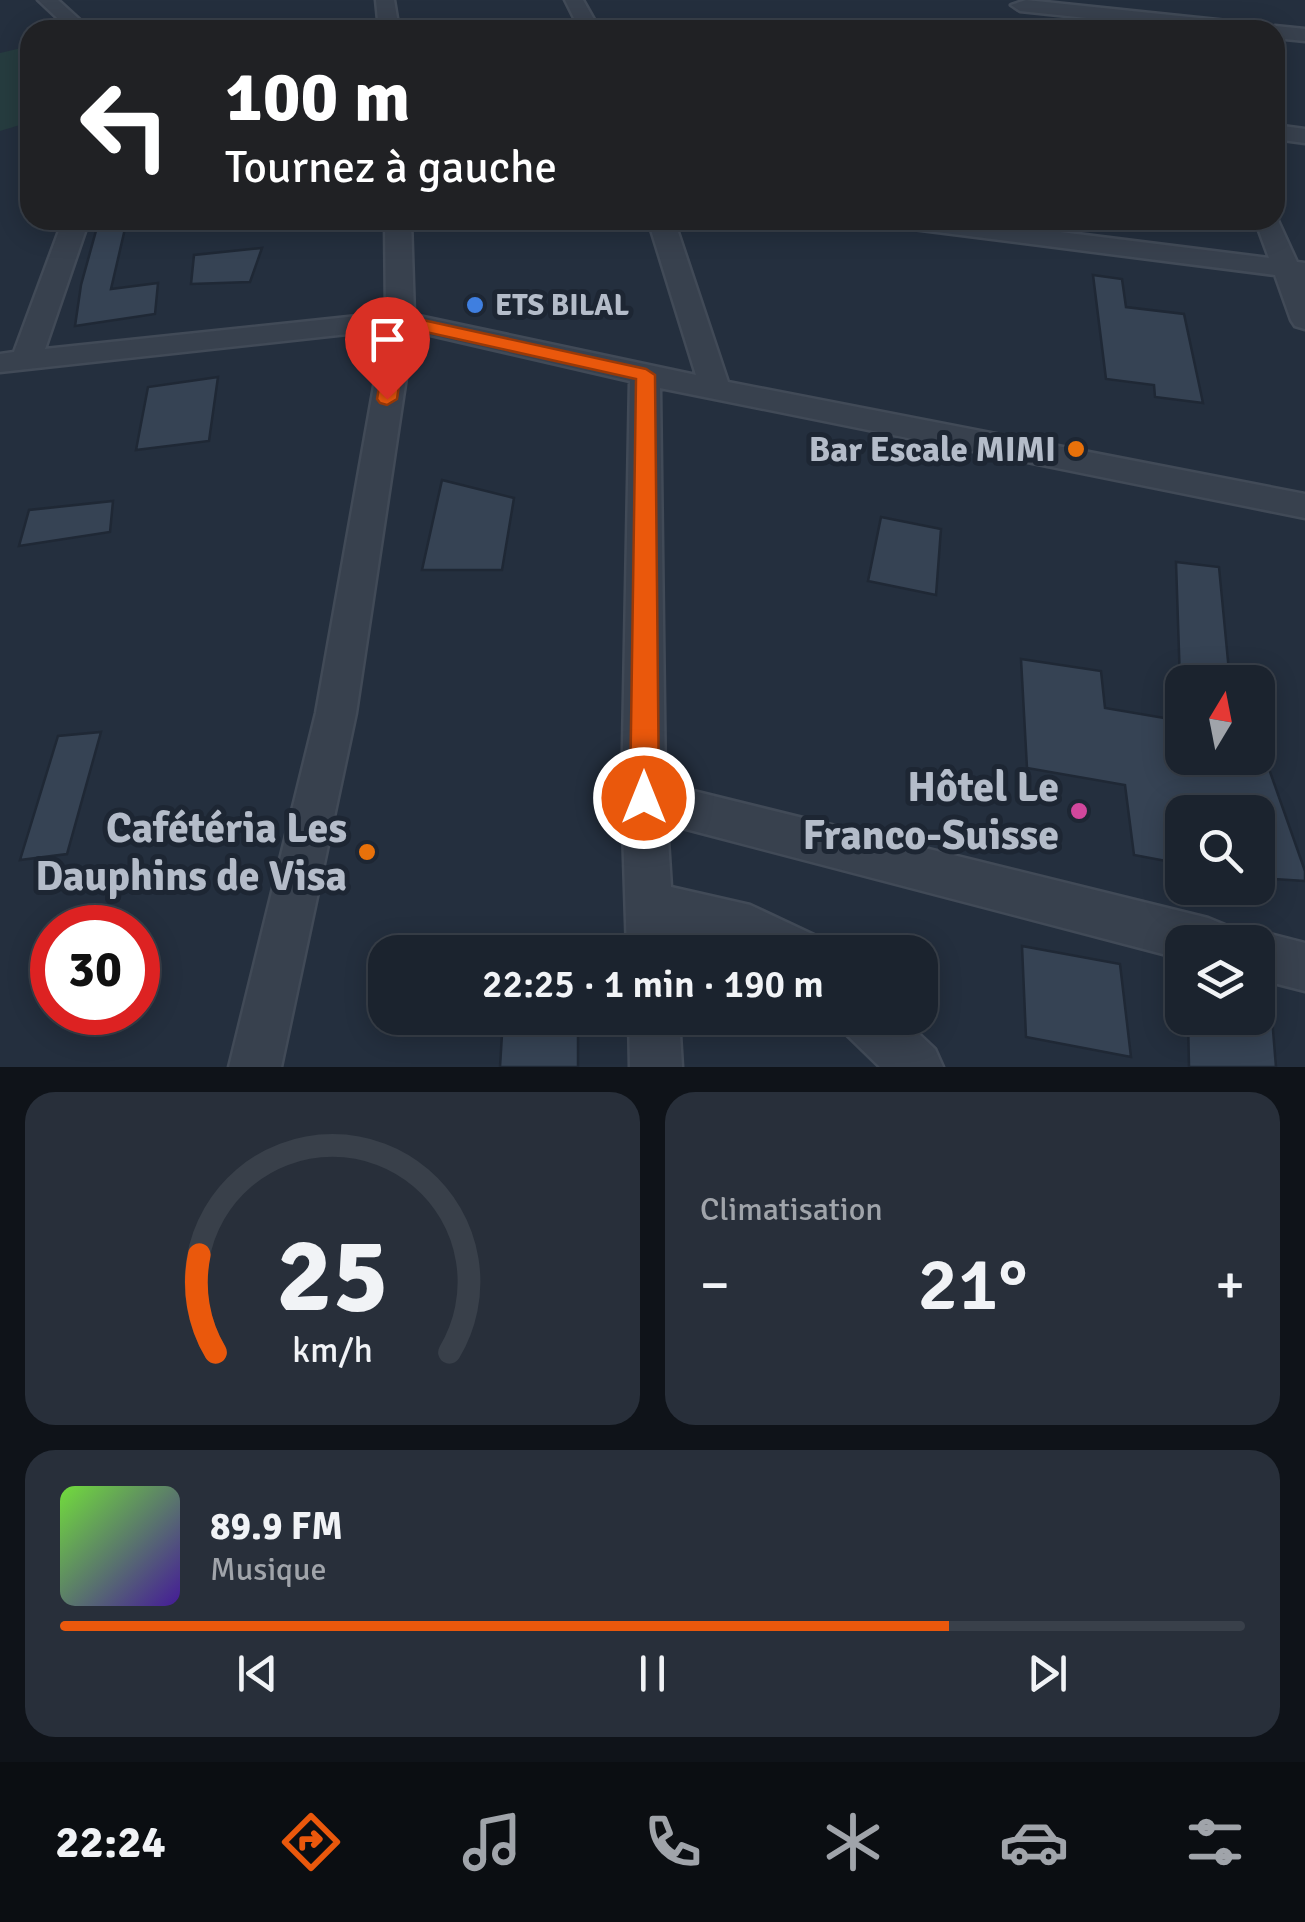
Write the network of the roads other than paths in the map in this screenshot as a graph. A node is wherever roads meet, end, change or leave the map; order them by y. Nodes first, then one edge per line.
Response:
1 (47, 0) edge
2 (1020, 5) dead end
3 (70, 20) edge
4 (1141, 20) edge
5 (72, 230) edge
6 (398, 230) edge
7 (664, 230) edge
8 (983, 230) edge
9 (1273, 230) edge
10 (1295, 270) edge
11 (400, 320) junction
12 (1305, 320) edge
13 (14, 360) edge
14 (646, 375) junction
15 (715, 389) junction
16 (1305, 506) edge
17 (644, 798) junction
18 (649, 904) junction
19 (1165, 931) edge
20 (650, 935) edge
21 (768, 935) edge
22 (1275, 959) edge
23 (1305, 967) edge
24 (655, 1035) edge
25 (884, 1035) edge
26 (255, 1067) edge
27 (656, 1067) edge
28 (917, 1067) edge

1 - 3 street
2 - 4 street
5 - 13 street
6 - 11 street
7 - 15 street
8 - 10 street
9 - 10 street
10 - 12 street
11 - 13 street
11 - 14 street
11 - 26 street
14 - 15 street
14 - 17 street
15 - 16 street
17 - 18 street
17 - 19 street
18 - 20 street
18 - 21 street
22 - 23 street
24 - 27 street
25 - 28 street

